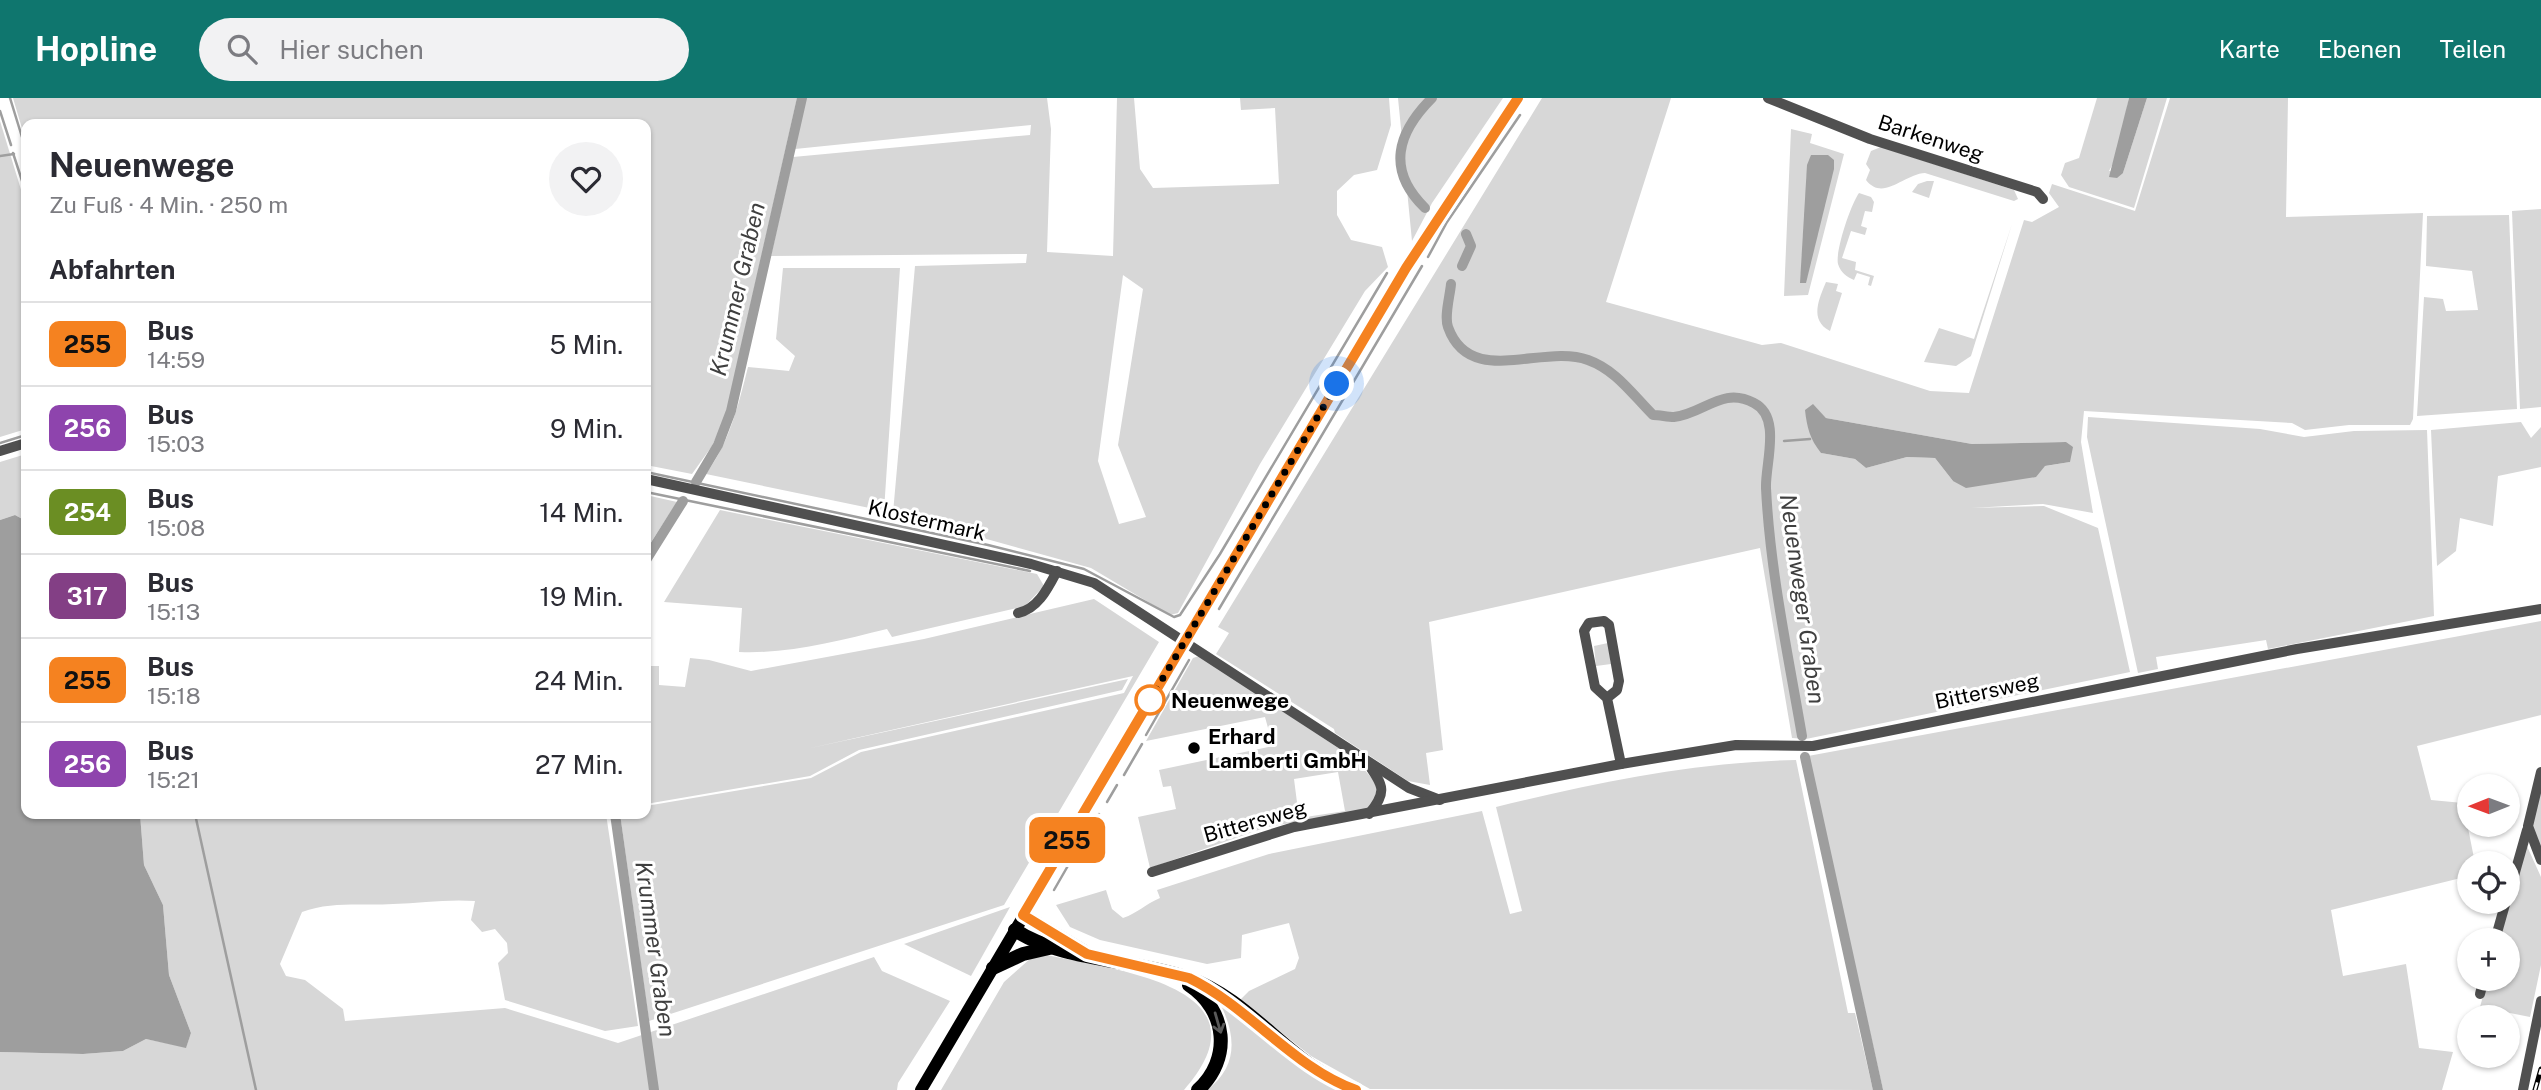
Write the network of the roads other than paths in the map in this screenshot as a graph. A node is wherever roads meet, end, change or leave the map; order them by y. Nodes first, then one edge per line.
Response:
1 (1518, 98) edge
2 (1768, 98) edge
3 (2043, 199) dead end
4 (21, 445) edge
5 (0, 452) edge
6 (651, 480) edge
7 (1057, 571) junction
8 (2541, 609) edge
9 (1018, 613) dead end
10 (1185, 639) junction
11 (1607, 698) junction
12 (1366, 760) junction
13 (1621, 764) junction
14 (2541, 772) edge
15 (1441, 800) junction
16 (1369, 814) junction
17 (2528, 826) junction
18 (2520, 854) edge
19 (2541, 860) edge
20 (1152, 872) dead end
21 (1023, 915) junction
22 (1015, 930) junction
23 (1049, 948) junction
24 (1087, 954) junction
25 (993, 968) junction
26 (1174, 974) junction
27 (2481, 991) edge
28 (2480, 994) dead end
29 (2541, 1002) edge
30 (921, 1090) edge
31 (1198, 1090) edge
32 (1356, 1090) edge
33 (2523, 1090) edge

1 - 10 main road
2 - 3 street, Barkenweg
4 - 5 street
6 - 7 street, Klostermark
7 - 9 street
7 - 10 street, Klostermark
8 - 13 street, Bittersweg
10 - 12 street
10 - 21 main road
11 - 11 street
11 - 13 street
12 - 15 street
12 - 16 street
13 - 15 street, Bittersweg
14 - 17 street
15 - 16 street, Bittersweg
16 - 20 street, Bittersweg
17 - 18 street
17 - 19 street
21 - 22 main road
21 - 24 highway
22 - 23 highway
22 - 25 main road
23 - 24 highway
23 - 25 highway
24 - 26 highway
25 - 30 main road
26 -> 31 highway
26 - 32 highway
27 - 28 street
29 - 33 street

